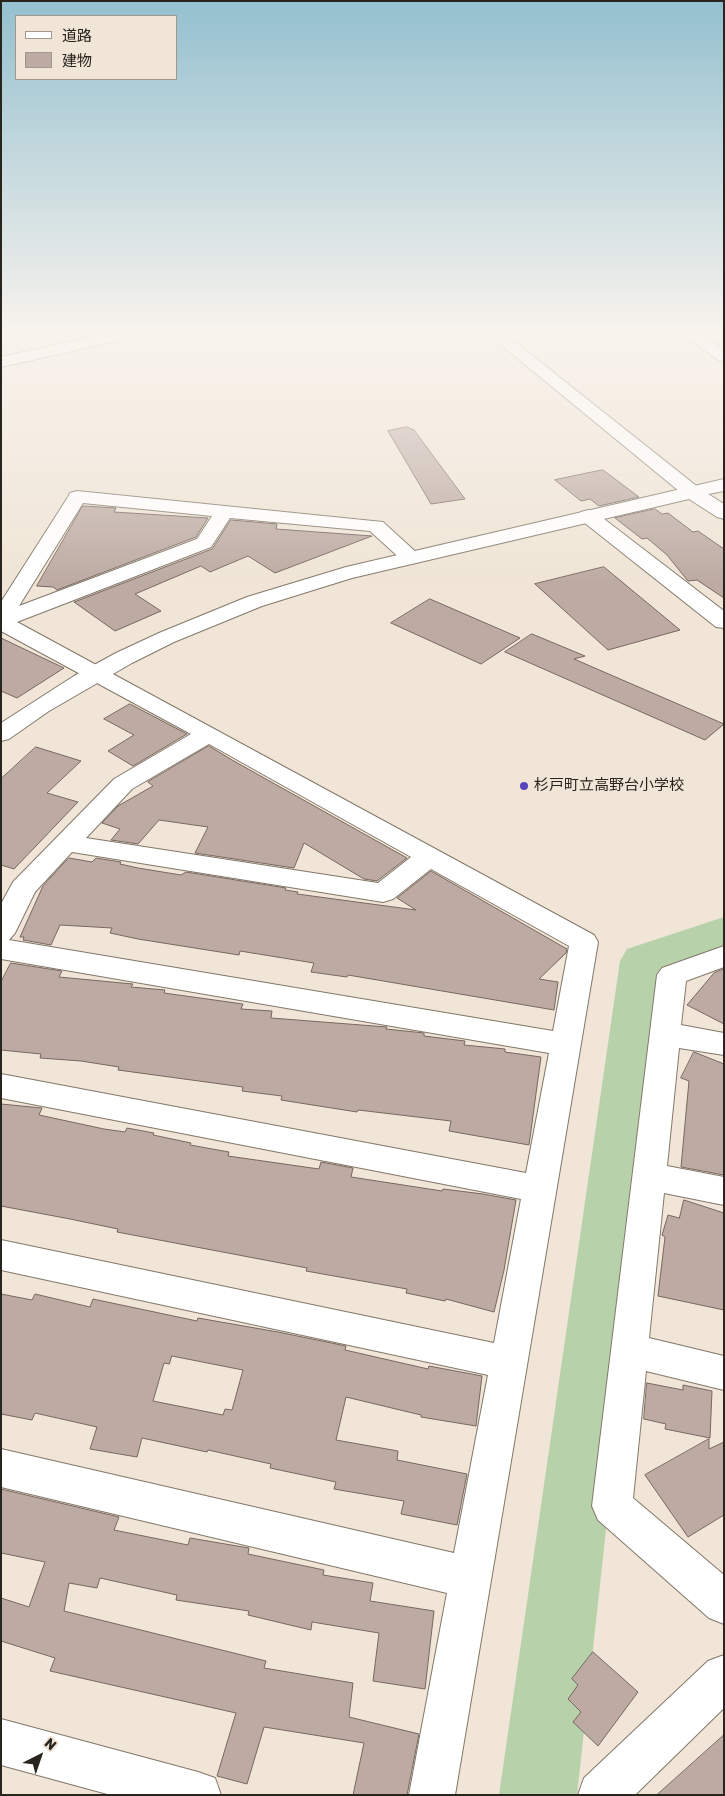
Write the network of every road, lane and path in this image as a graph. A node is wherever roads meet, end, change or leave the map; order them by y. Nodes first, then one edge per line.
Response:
1 (595, 414) edge
2 (724, 485) edge
3 (692, 492) junction
4 (225, 511) junction
5 (724, 513) edge
6 (588, 516) junction
7 (411, 558) junction
8 (1, 621) edge
9 (724, 622) edge
10 (96, 672) junction
11 (1, 734) edge
12 (209, 734) junction
13 (67, 843) junction
14 (430, 856) junction
15 (1, 933) edge
16 (1, 949) edge
17 (724, 956) edge
18 (665, 1034) junction
19 (724, 1044) edge
20 (566, 1045) junction
21 (1, 1086) edge
22 (649, 1176) junction
23 (540, 1189) junction
24 (724, 1191) edge
25 (1, 1255) edge
26 (629, 1350) junction
27 (509, 1364) junction
28 (724, 1373) edge
29 (1, 1468) edge
30 (470, 1578) junction
31 (724, 1603) edge
32 (724, 1677) edge
33 (1, 1742) edge
34 (607, 1793) edge
35 (198, 1795) edge
36 (432, 1795) edge

1 - 3 street
2 - 3 street
3 - 5 street
3 - 6 street
4 - 7 street
4 - 8 street
4 - 8 street
6 - 7 street
6 - 9 street
7 - 10 street
8 - 10 street
10 - 11 street
10 - 12 street
12 - 13 street
12 - 14 street
13 - 14 street
13 - 15 street
14 - 20 street
16 - 20 street
17 - 18 street
18 - 19 street
18 - 22 street
20 - 23 street
21 - 23 street
22 - 24 street
22 - 26 street
23 - 27 street
25 - 27 street
26 - 28 street
26 - 31 street
27 - 30 street
29 - 30 street
30 - 36 street
32 - 34 street
33 - 35 street

